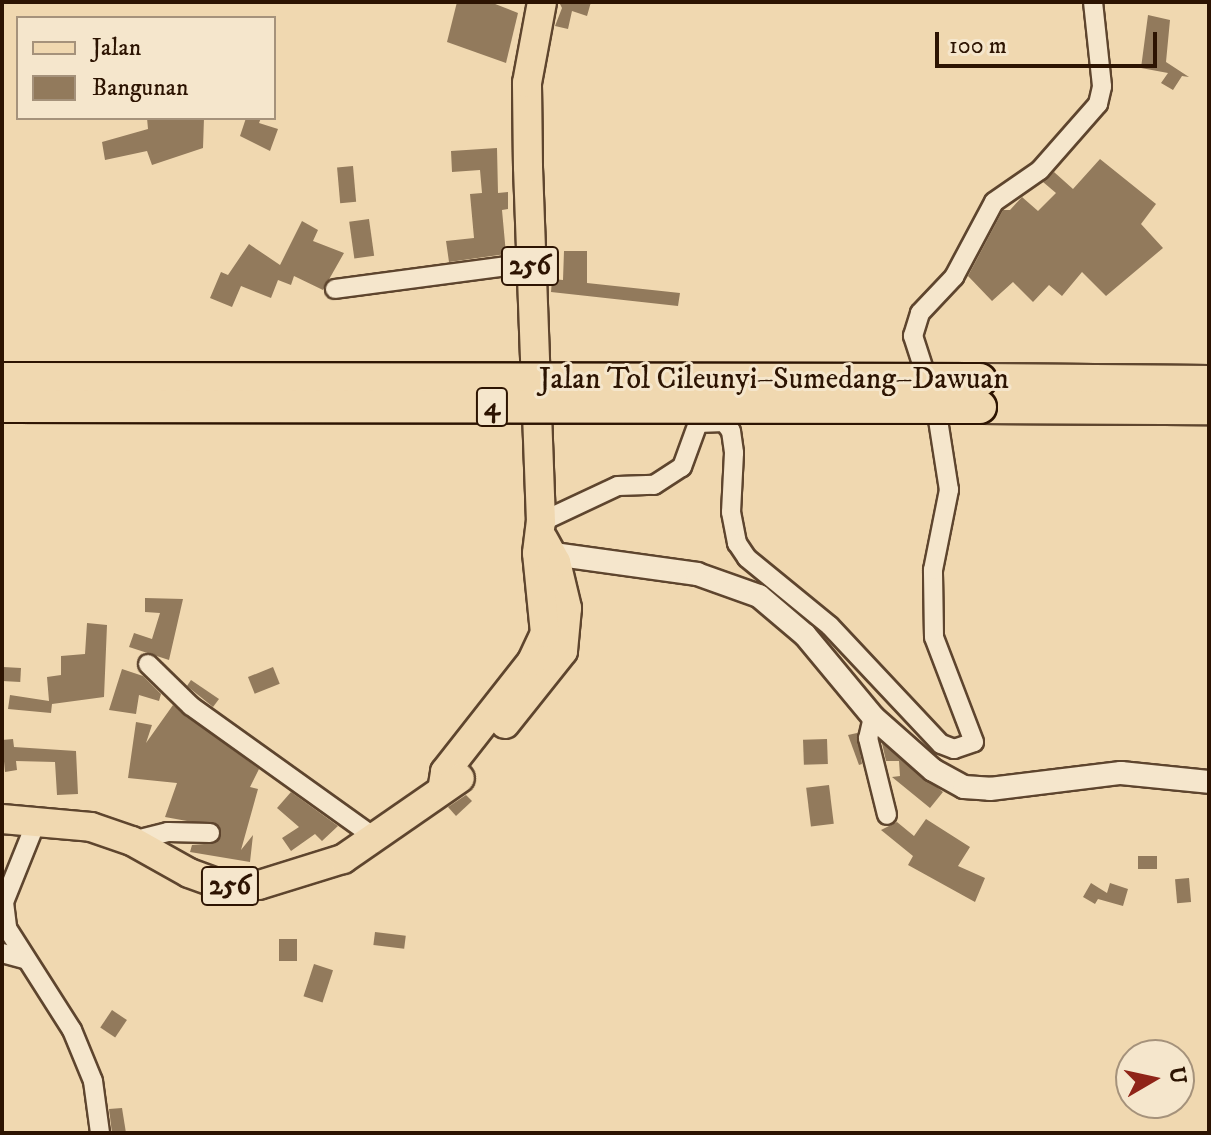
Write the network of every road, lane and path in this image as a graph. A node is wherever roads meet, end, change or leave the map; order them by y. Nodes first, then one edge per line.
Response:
1 (542, 2) edge
2 (1093, 2) edge
3 (530, 263) junction
4 (335, 289) dead end
5 (1209, 382) edge
6 (3, 392) edge
7 (980, 394) junction
8 (1209, 408) edge
9 (542, 539) junction
10 (148, 664) dead end
11 (538, 668) junction
12 (873, 717) junction
13 (1209, 782) edge
14 (887, 815) dead end
15 (2, 819) edge
16 (37, 820) junction
17 (210, 833) dead end
18 (377, 839) junction
19 (132, 841) junction
20 (2, 953) edge
21 (25, 959) junction
22 (100, 1133) edge

1 - 3 main road, 256
2 - 9 street
3 - 4 street
3 - 9 main road, 256
5 - 7 highway, Jalan Tol Cileunyi–Sumedang–Dawuan / 4
6 - 7 highway, Jalan Tol Cileunyi–Sumedang–Dawuan / 4, bridge
7 - 8 highway, Jalan Tol Cileunyi–Sumedang–Dawuan / 4
9 - 11 main road, 256
9 - 11 main road, 256
9 - 12 street
10 - 18 street
11 - 18 main road, 256
12 - 13 street
12 - 14 street
15 - 16 main road, 256
16 - 19 main road, 256
16 - 21 street
17 - 19 street
18 - 19 main road, 256
20 - 21 street
21 - 22 street

